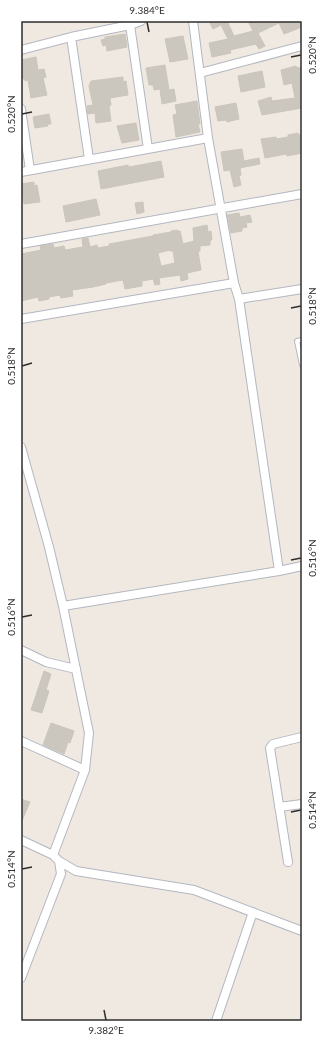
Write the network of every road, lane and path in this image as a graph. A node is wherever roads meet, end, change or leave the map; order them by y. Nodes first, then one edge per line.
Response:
1 (141, 21) edge
2 (193, 21) edge
3 (130, 26) junction
4 (71, 37) junction
5 (302, 46) edge
6 (21, 50) edge
7 (200, 73) junction
8 (21, 109) edge
9 (208, 138) junction
10 (148, 149) junction
11 (89, 159) junction
12 (30, 170) junction
13 (21, 172) edge
14 (302, 194) edge
15 (221, 209) junction
16 (21, 244) edge
17 (234, 283) junction
18 (302, 289) edge
19 (239, 299) junction
20 (21, 319) edge
21 (302, 340) edge
22 (302, 365) edge
23 (21, 447) edge
24 (302, 566) edge
25 (279, 571) junction
26 (63, 606) junction
27 (21, 650) edge
28 (76, 669) junction
29 (302, 737) edge
30 (21, 741) edge
31 (85, 770) junction
32 (302, 804) edge
33 (279, 807) junction
34 (21, 840) edge
35 (53, 855) junction
36 (59, 861) junction
37 (288, 862) dead end
38 (76, 871) junction
39 (61, 874) junction
40 (253, 912) junction
41 (302, 931) edge
42 (24, 964) edge
43 (21, 978) edge
44 (216, 1021) edge

1 - 3 street
2 - 7 street
3 - 4 street
3 - 10 street
4 - 6 street
4 - 11 street
5 - 7 street
7 - 9 street
8 - 12 street
9 - 10 street
9 - 15 street
10 - 11 street
11 - 12 street
12 - 13 street
14 - 15 street
15 - 16 street
15 - 17 street
17 - 19 street
17 - 20 street
18 - 19 street
19 - 25 street
21 - 22 lane
23 - 26 street
24 - 25 street
25 - 26 street
26 - 28 street
27 - 28 street
28 - 31 street
29 - 33 street
30 - 31 street
31 - 35 street
32 - 33 street
33 - 37 street
34 - 35 street
35 - 36 street
36 - 38 street
36 - 39 street
38 - 39 street
38 - 40 street
39 - 42 street
40 - 41 street
40 - 44 street
42 - 43 street

